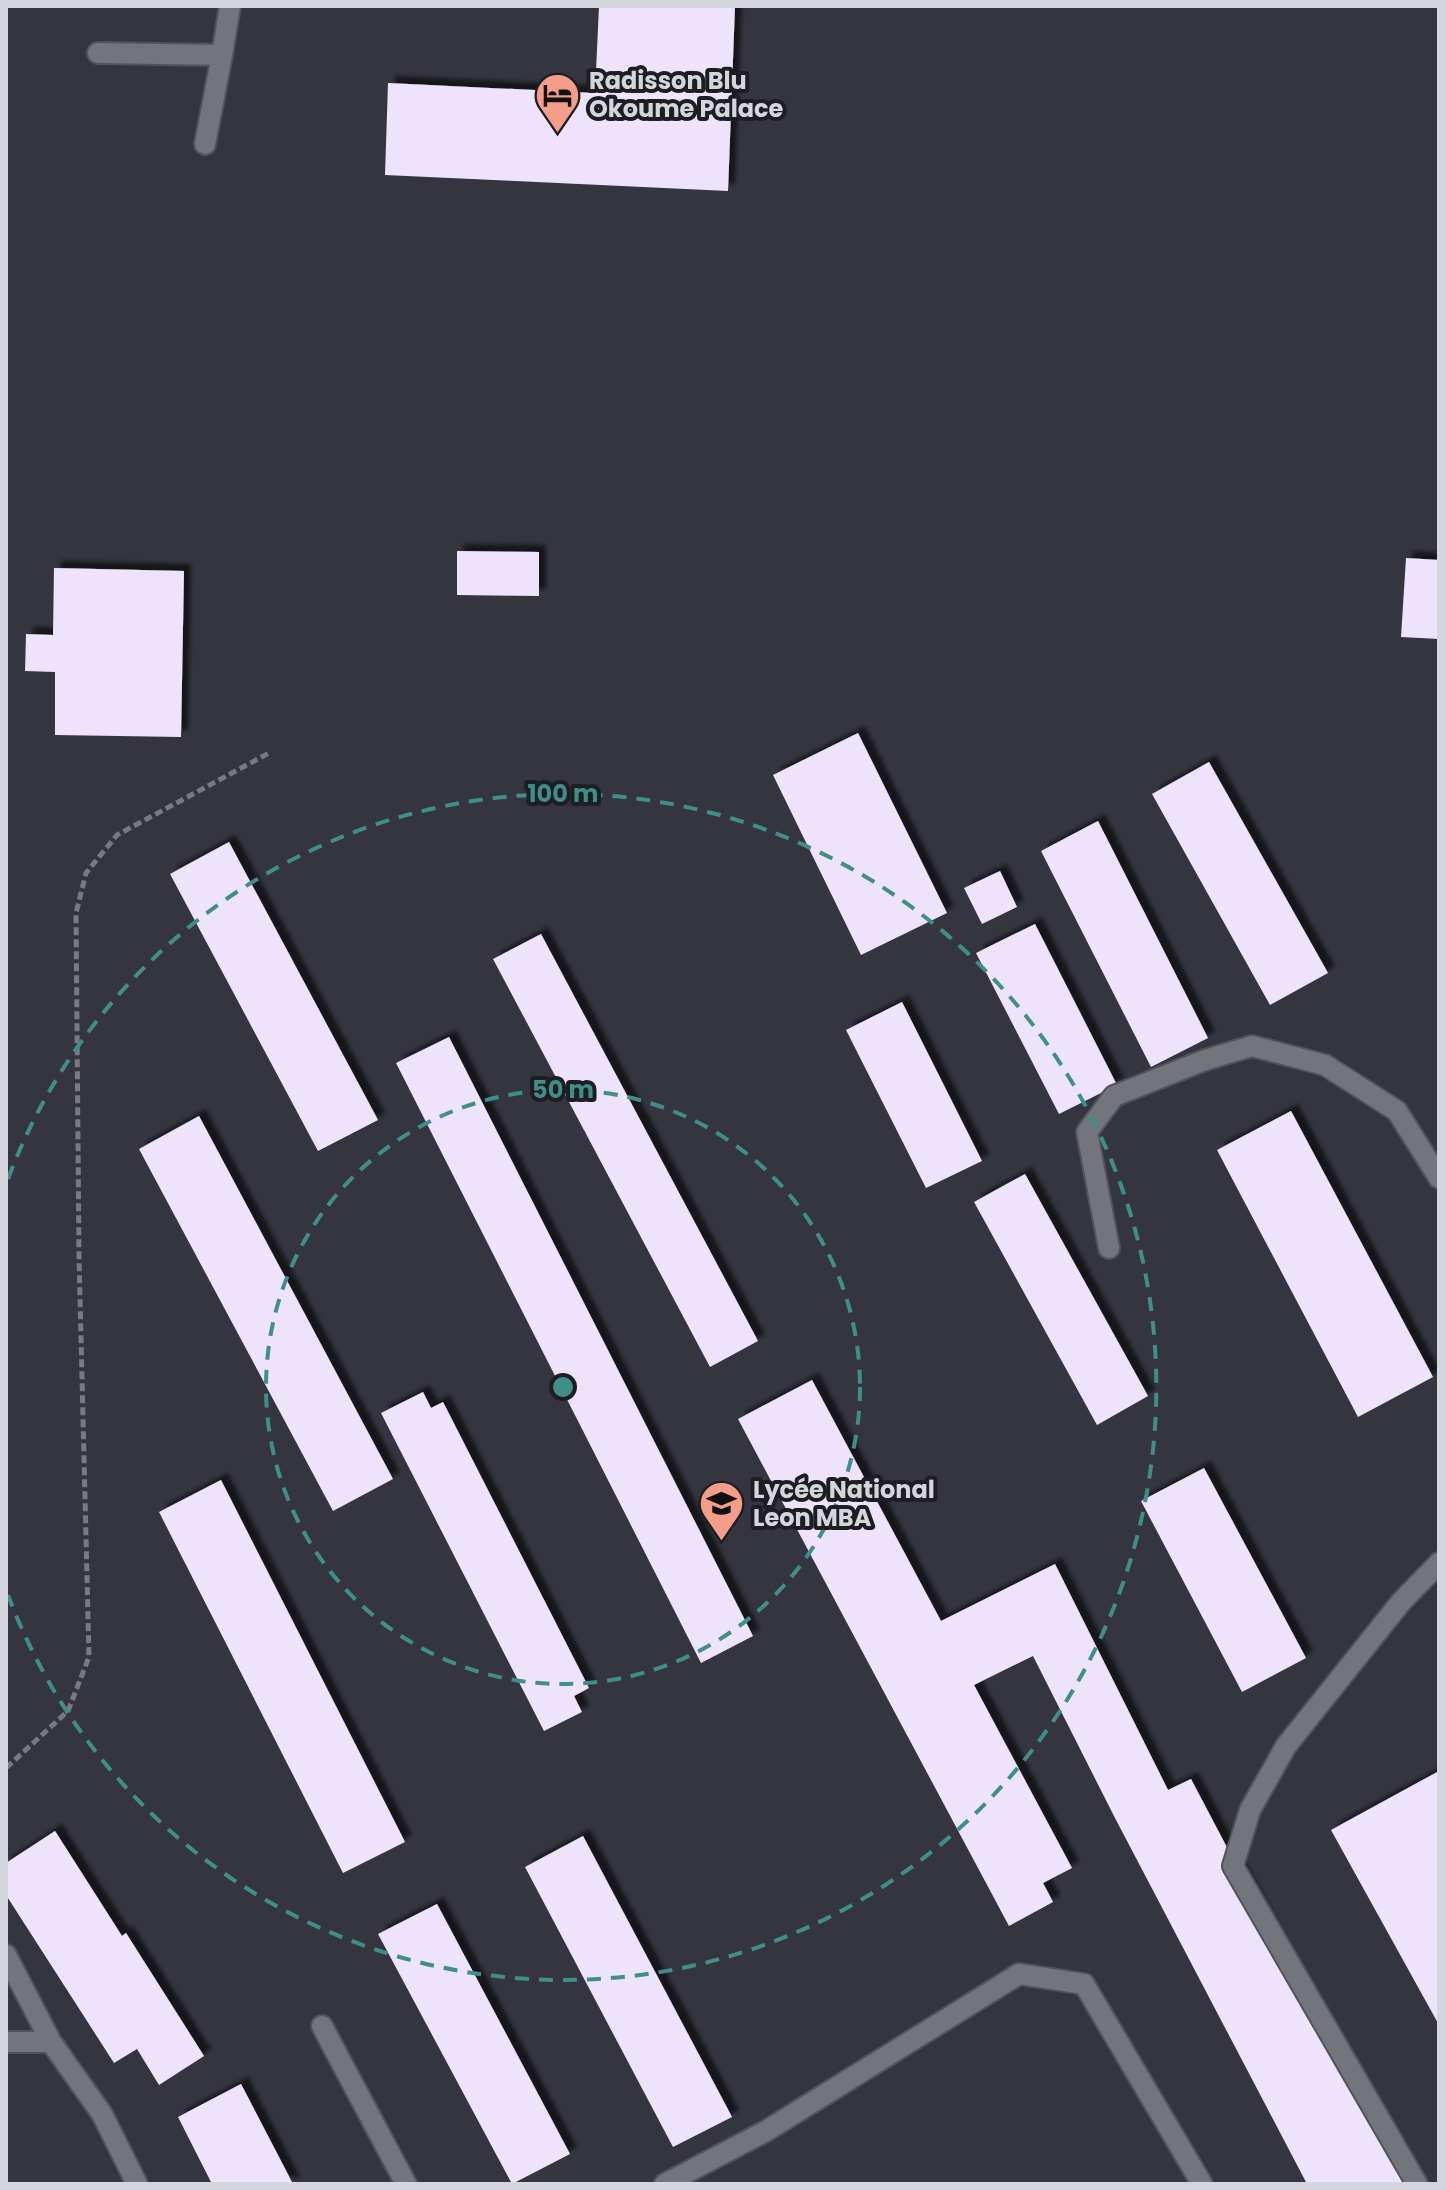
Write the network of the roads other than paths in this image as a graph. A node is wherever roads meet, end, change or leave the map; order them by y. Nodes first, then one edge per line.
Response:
1 (230, 6) edge
2 (98, 53) dead end
3 (222, 55) junction
4 (205, 144) dead end
5 (1439, 1178) edge
6 (1109, 1248) dead end
7 (1439, 1563) edge
8 (6, 1955) edge
9 (322, 2026) dead end
10 (6, 2042) edge
11 (51, 2042) junction
12 (137, 2184) edge
13 (406, 2184) edge
14 (665, 2184) edge
15 (1202, 2184) edge
16 (1417, 2184) edge

1 - 3 lane
2 - 3 lane
3 - 4 lane
5 - 6 lane
7 - 16 lane
8 - 11 lane
9 - 13 lane
10 - 11 lane
11 - 12 lane
14 - 15 lane

